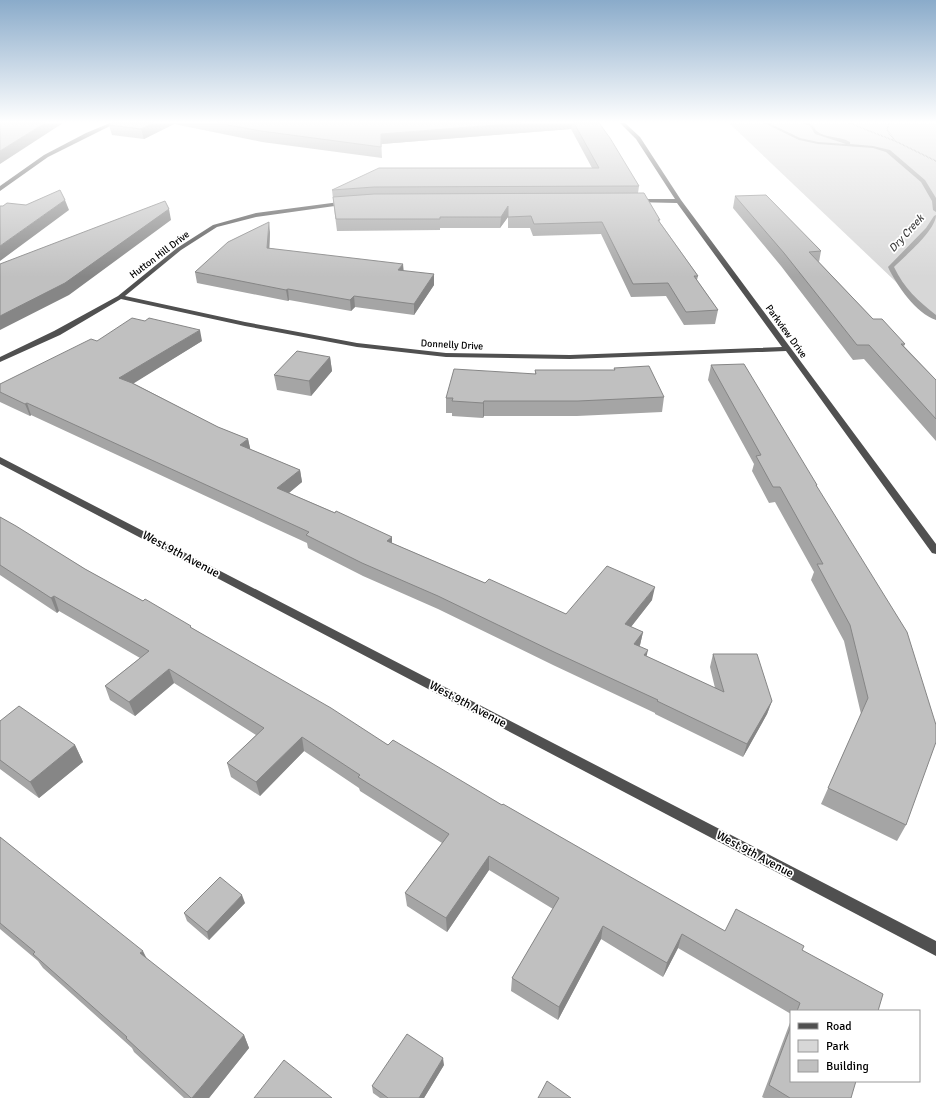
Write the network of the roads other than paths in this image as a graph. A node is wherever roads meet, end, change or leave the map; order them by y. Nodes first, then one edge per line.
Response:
1 (21, 174) edge
2 (662, 174) edge
3 (0, 183) edge
4 (8, 184) junction
5 (0, 189) edge
6 (631, 201) edge
7 (679, 201) junction
8 (354, 203) edge
9 (120, 297) junction
10 (789, 349) junction
11 (0, 360) edge
12 (0, 460) edge
13 (936, 551) edge
14 (936, 949) edge

1 - 4 street
2 - 7 street, Parkview Drive
3 - 4 street
4 - 5 street
6 - 7 street
7 - 10 street, Parkview Drive
8 - 9 street, Hutton Hill Drive
9 - 10 street, Donnelly Drive
9 - 11 street, Hutton Hill Drive
10 - 13 street, Parkview Drive
12 - 14 street, West 9th Avenue

